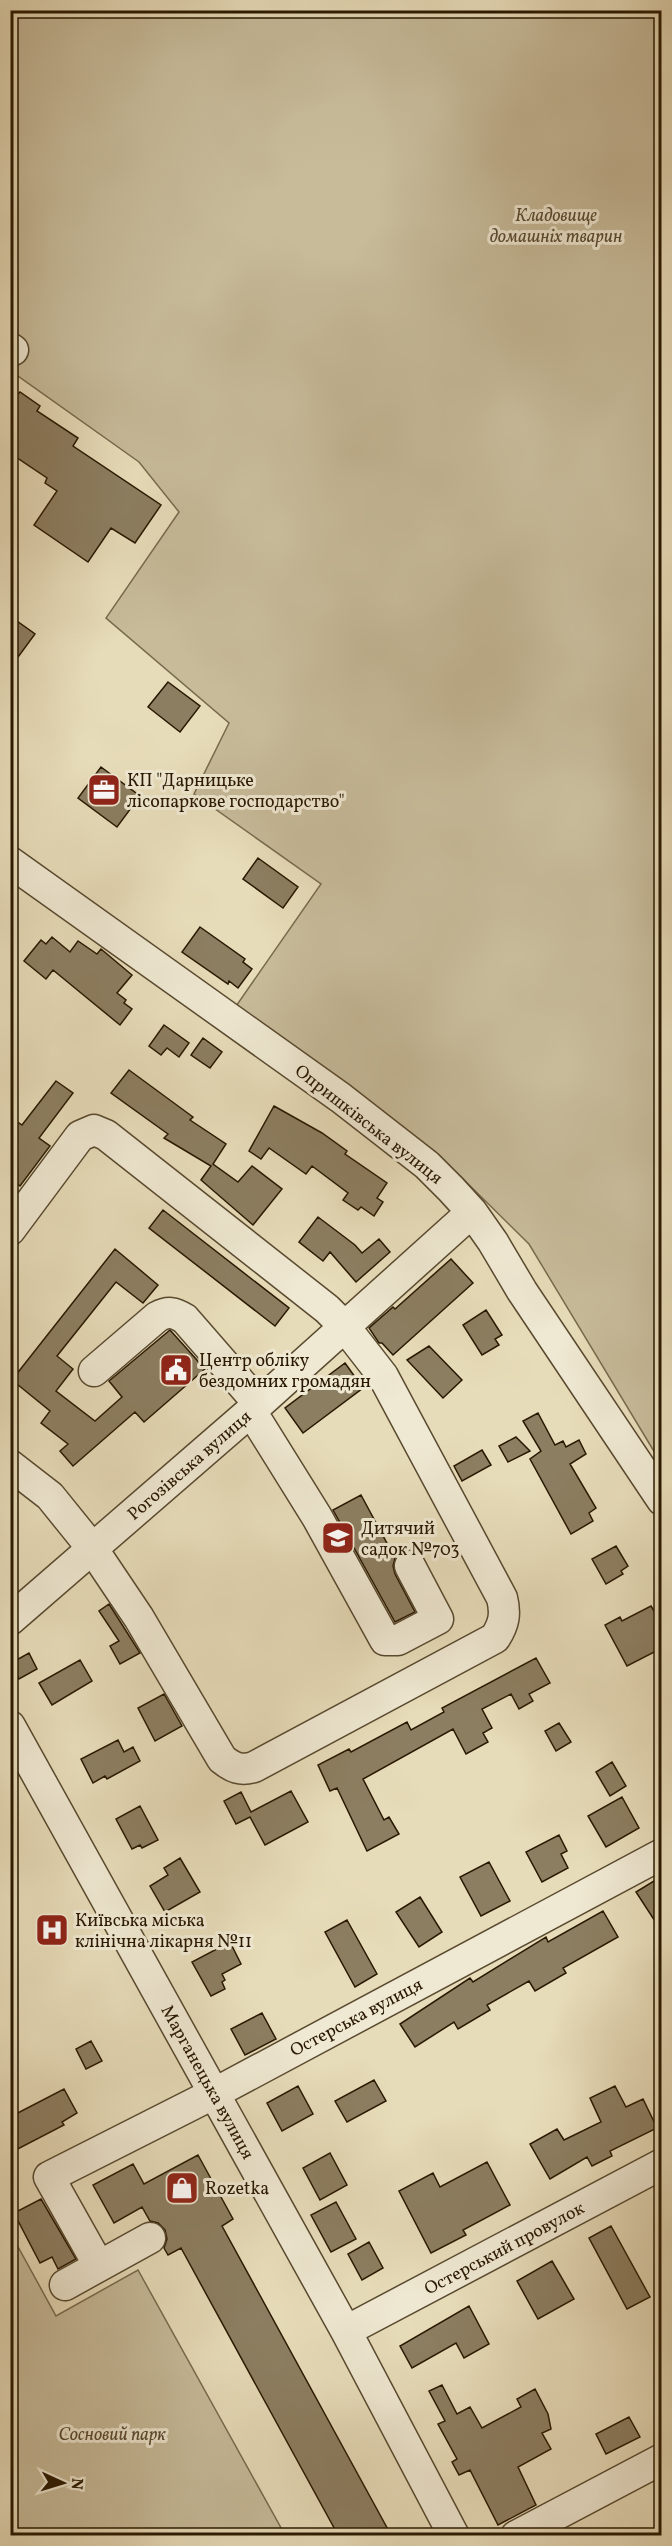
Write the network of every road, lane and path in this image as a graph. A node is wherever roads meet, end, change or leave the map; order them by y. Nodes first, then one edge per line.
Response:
1 (10, 862) edge
2 (472, 1212) junction
3 (10, 1230) edge
4 (345, 1327) junction
5 (94, 1371) dead end
6 (255, 1408) junction
7 (10, 1465) edge
8 (662, 1500) edge
9 (92, 1548) junction
10 (410, 1566) dead end
11 (10, 1620) edge
12 (10, 1726) edge
13 (662, 1854) edge
14 (215, 2093) junction
15 (662, 2164) edge
16 (150, 2238) dead end
17 (99, 2266) junction
18 (66, 2285) dead end
19 (346, 2331) junction
20 (662, 2459) edge
21 (454, 2535) edge
22 (516, 2535) edge

1 - 2 street, Опришківська вулиця
2 - 4 street, Рогозівська вулиця
2 - 8 street, Опришківська вулиця
3 - 4 street
4 - 6 street, Рогозівська вулиця
4 - 9 street
5 - 6 street
6 - 9 street, Рогозівська вулиця
6 - 10 street
7 - 9 street
9 - 11 street, Рогозівська вулиця
12 - 14 street, Марганецька вулиця
13 - 14 street, Остерська вулиця
14 - 17 street, Остерська вулиця
14 - 19 street, Марганецька вулиця
15 - 19 street, Остерський провулок
16 - 17 street
17 - 18 street
19 - 21 street, Марганецька вулиця
20 - 22 street

